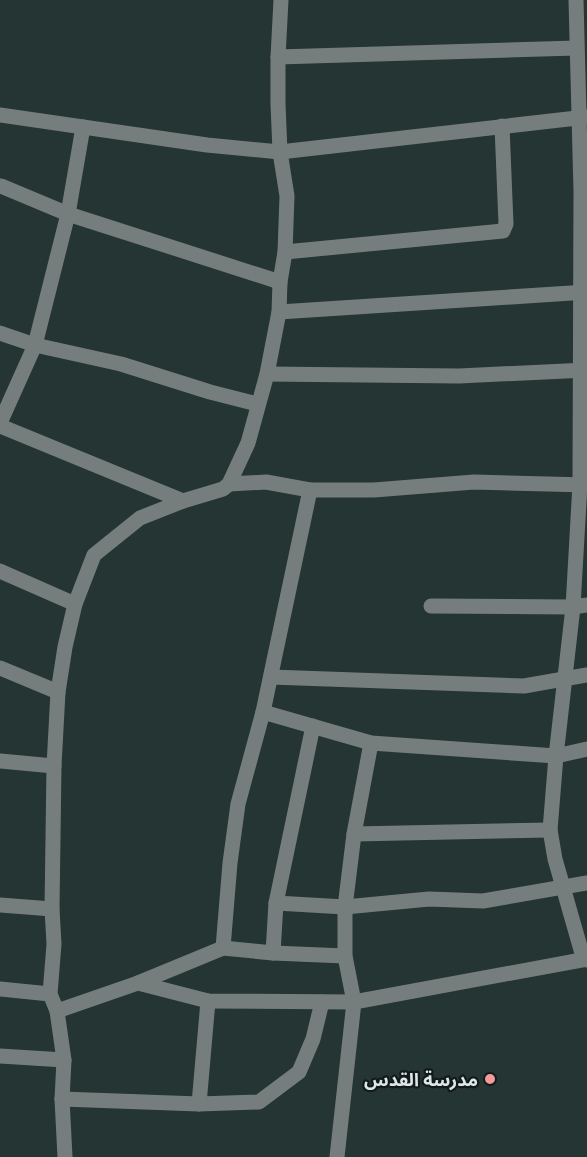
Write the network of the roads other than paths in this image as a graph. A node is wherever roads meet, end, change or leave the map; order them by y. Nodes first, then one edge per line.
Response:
1 (281, 0) edge
2 (580, 9) edge
3 (576, 48) junction
4 (278, 57) junction
5 (0, 115) edge
6 (583, 117) edge
7 (502, 126) junction
8 (83, 127) junction
9 (280, 153) junction
10 (1, 186) edge
11 (584, 191) edge
12 (68, 214) junction
13 (285, 252) junction
14 (280, 282) junction
15 (584, 293) edge
16 (279, 312) junction
17 (0, 333) edge
18 (35, 345) junction
19 (584, 370) edge
20 (267, 374) junction
21 (257, 404) junction
22 (0, 425) edge
23 (228, 484) junction
24 (584, 485) edge
25 (310, 490) junction
26 (183, 501) junction
27 (0, 571) edge
28 (75, 604) junction
29 (431, 606) dead end
30 (580, 606) edge
31 (0, 668) edge
32 (587, 675) edge
33 (271, 677) junction
34 (566, 679) junction
35 (58, 692) junction
36 (263, 712) junction
37 (313, 726) junction
38 (371, 743) junction
39 (587, 749) edge
40 (556, 756) junction
41 (0, 761) edge
42 (54, 766) junction
43 (550, 830) junction
44 (354, 834) junction
45 (587, 883) edge
46 (563, 886) junction
47 (276, 903) junction
48 (0, 905) edge
49 (345, 907) junction
50 (52, 909) junction
51 (223, 948) junction
52 (273, 953) junction
53 (345, 956) junction
54 (587, 959) edge
55 (138, 983) junction
56 (0, 989) edge
57 (50, 994) junction
58 (208, 1001) junction
59 (322, 1002) junction
60 (354, 1002) junction
61 (57, 1011) junction
62 (0, 1056) edge
63 (64, 1060) junction
64 (62, 1099) junction
65 (199, 1104) junction
66 (65, 1157) edge
67 (337, 1157) edge

1 - 4 street
2 - 3 street
3 - 4 street
3 - 6 street
4 - 9 street
5 - 8 street
6 - 7 street
6 - 11 street
7 - 9 street
7 - 13 street
8 - 9 street
8 - 12 street
9 - 13 street
10 - 12 street
11 - 15 street
12 - 14 street
12 - 18 street
13 - 14 street
14 - 16 street
15 - 16 street
15 - 19 street
16 - 20 street
17 - 18 street
18 - 21 street
18 - 22 street
19 - 20 street
19 - 24 street
20 - 21 street
21 - 23 street
22 - 26 street
23 - 25 street
23 - 26 street
24 - 25 street
24 - 30 street
25 - 33 street
26 - 28 street
27 - 28 street
28 - 35 street
29 - 30 street
30 - 34 street
31 - 35 street
32 - 34 street
33 - 34 street
33 - 36 street
34 - 40 street
35 - 42 street
36 - 37 street
36 - 51 street
37 - 38 street
37 - 47 street
38 - 40 street
38 - 44 street
39 - 40 street
40 - 43 street
41 - 42 street
42 - 50 street
43 - 44 street
43 - 46 street
44 - 49 street
45 - 46 street
46 - 49 street
46 - 54 street
47 - 49 street
47 - 52 street
48 - 50 street
49 - 53 street
50 - 57 street
51 - 52 street
51 - 55 street
52 - 53 street
53 - 60 street
54 - 60 street
55 - 58 street
55 - 61 street
56 - 57 street
57 - 61 street
58 - 59 street
58 - 65 street
59 - 60 street
59 - 65 street
60 - 67 street
61 - 63 street
62 - 63 street
63 - 64 street
64 - 65 street
64 - 66 street

